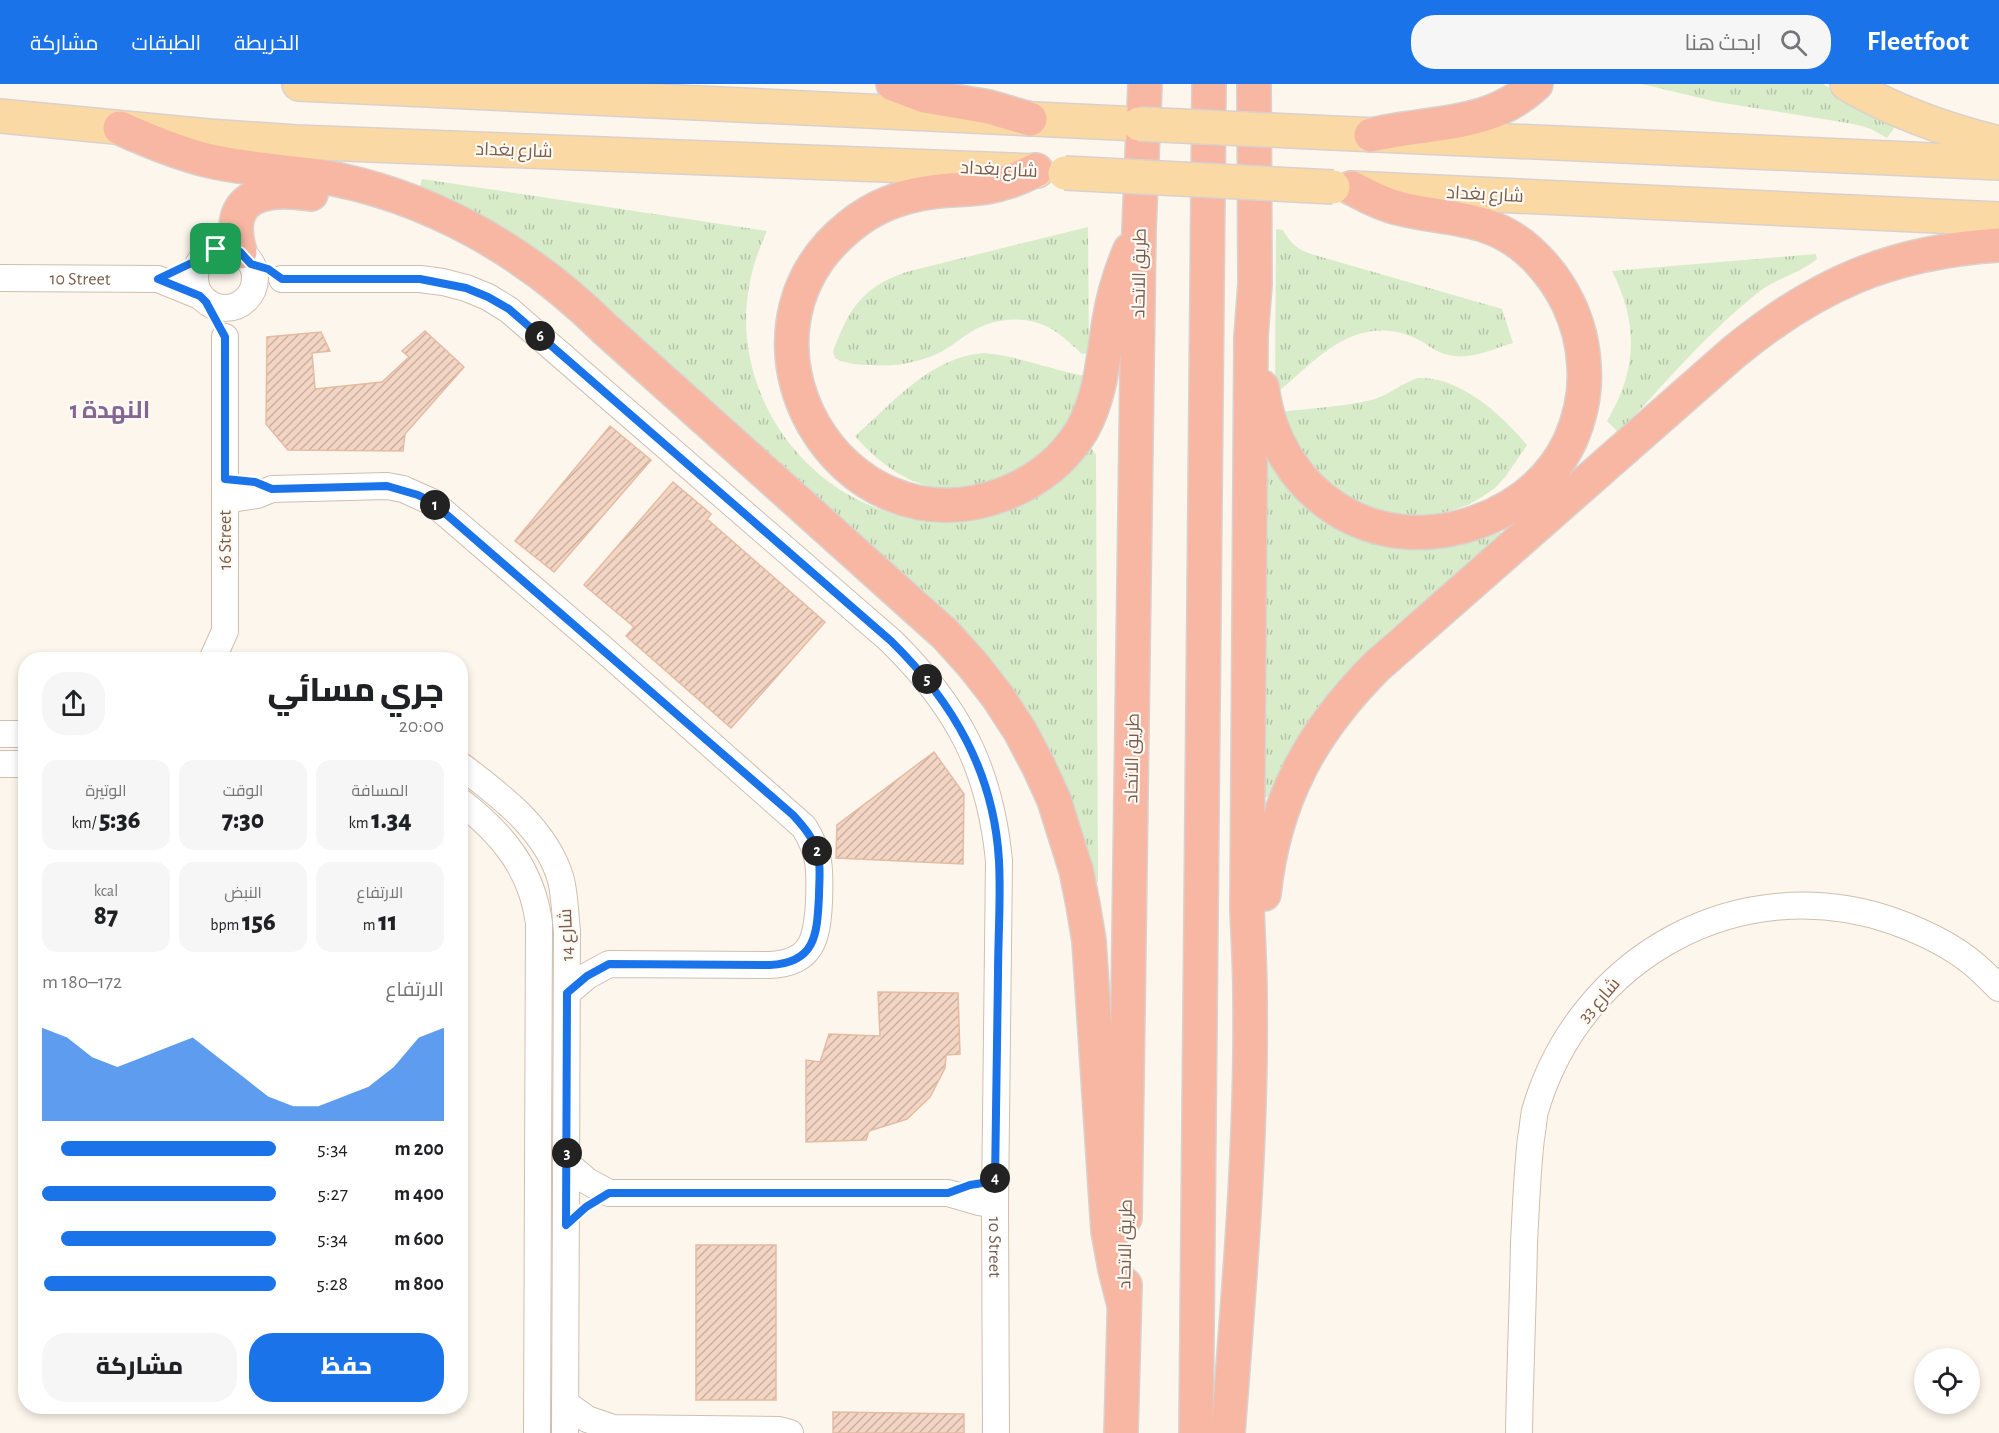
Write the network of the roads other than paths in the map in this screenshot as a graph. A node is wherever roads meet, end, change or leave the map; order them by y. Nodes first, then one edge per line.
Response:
1 (298, 84) edge
2 (893, 84) edge
3 (1145, 84) edge
4 (1209, 84) edge
5 (1254, 84) edge
6 (1536, 84) edge
7 (1847, 84) edge
8 (0, 116) edge
9 (1030, 119) junction
10 (120, 128) junction
11 (1371, 135) junction
12 (1999, 143) edge
13 (1999, 163) edge
14 (1051, 172) junction
15 (1342, 187) junction
16 (1999, 219) edge
17 (1139, 229) junction
18 (1999, 245) edge
19 (202, 258) junction
20 (246, 258) junction
21 (0, 278) edge
22 (158, 279) junction
23 (282, 279) junction
24 (1255, 284) junction
25 (247, 298) junction
26 (202, 299) junction
27 (604, 328) junction
28 (225, 337) junction
29 (225, 489) junction
30 (224, 635) junction
31 (216, 652) edge
32 (234, 652) edge
33 (0, 734) edge
34 (18, 734) edge
35 (0, 764) edge
36 (18, 764) edge
37 (468, 771) edge
38 (468, 808) edge
39 (567, 931) junction
40 (609, 964) junction
41 (1999, 988) edge
42 (567, 993) junction
43 (1250, 993) junction
44 (567, 1164) junction
45 (609, 1193) junction
46 (995, 1193) junction
47 (566, 1225) junction
48 (1124, 1305) junction
49 (565, 1403) junction
50 (606, 1431) edge
51 (537, 1433) edge
52 (565, 1433) edge
53 (790, 1433) edge
54 (996, 1433) edge
55 (1121, 1433) edge
56 (1196, 1433) edge
57 (1228, 1433) edge
58 (1520, 1433) edge

1 - 9 main road
2 - 9 highway
3 - 17 highway, طريق الاتحاد
4 - 56 highway
5 - 24 highway
6 - 11 highway
7 - 12 main road
8 - 10 main road, شارع بغداد
9 - 11 main road, bridge
10 - 14 main road, شارع بغداد
10 - 27 highway
11 - 13 main road
14 - 15 main road, شارع بغداد, bridge
14 - 17 highway
15 - 16 main road, شارع بغداد
15 - 24 highway
17 - 48 highway, طريق الاتحاد
18 - 43 highway
19 - 20 street
19 - 22 street
19 - 26 street
20 - 23 street
20 - 25 street
20 - 27 highway
21 - 22 street, 10 Street
22 - 26 street
23 - 25 street
23 - 46 street, 10 Street
24 - 43 highway
25 - 26 street
25 - 28 street
26 - 28 street
27 - 48 highway
28 - 29 street, 16 Street
29 - 30 street, 16 Street
29 - 40 street
30 - 31 street
30 - 32 street
33 - 34 street
35 - 36 street
37 - 39 street, شارع 14
38 - 51 street, شارع 14
39 - 40 street
39 - 42 street, شارع 14
40 - 42 street
41 - 58 street, شارع 33
42 - 44 street, شارع 14
43 - 57 highway
44 - 45 street
44 - 47 street, شارع 14
45 - 46 street
45 - 47 street
46 - 54 street, 10 Street
47 - 49 street, شارع 14
48 - 55 highway, طريق الاتحاد
49 - 50 street
49 - 52 street, شارع 14
50 - 53 street

